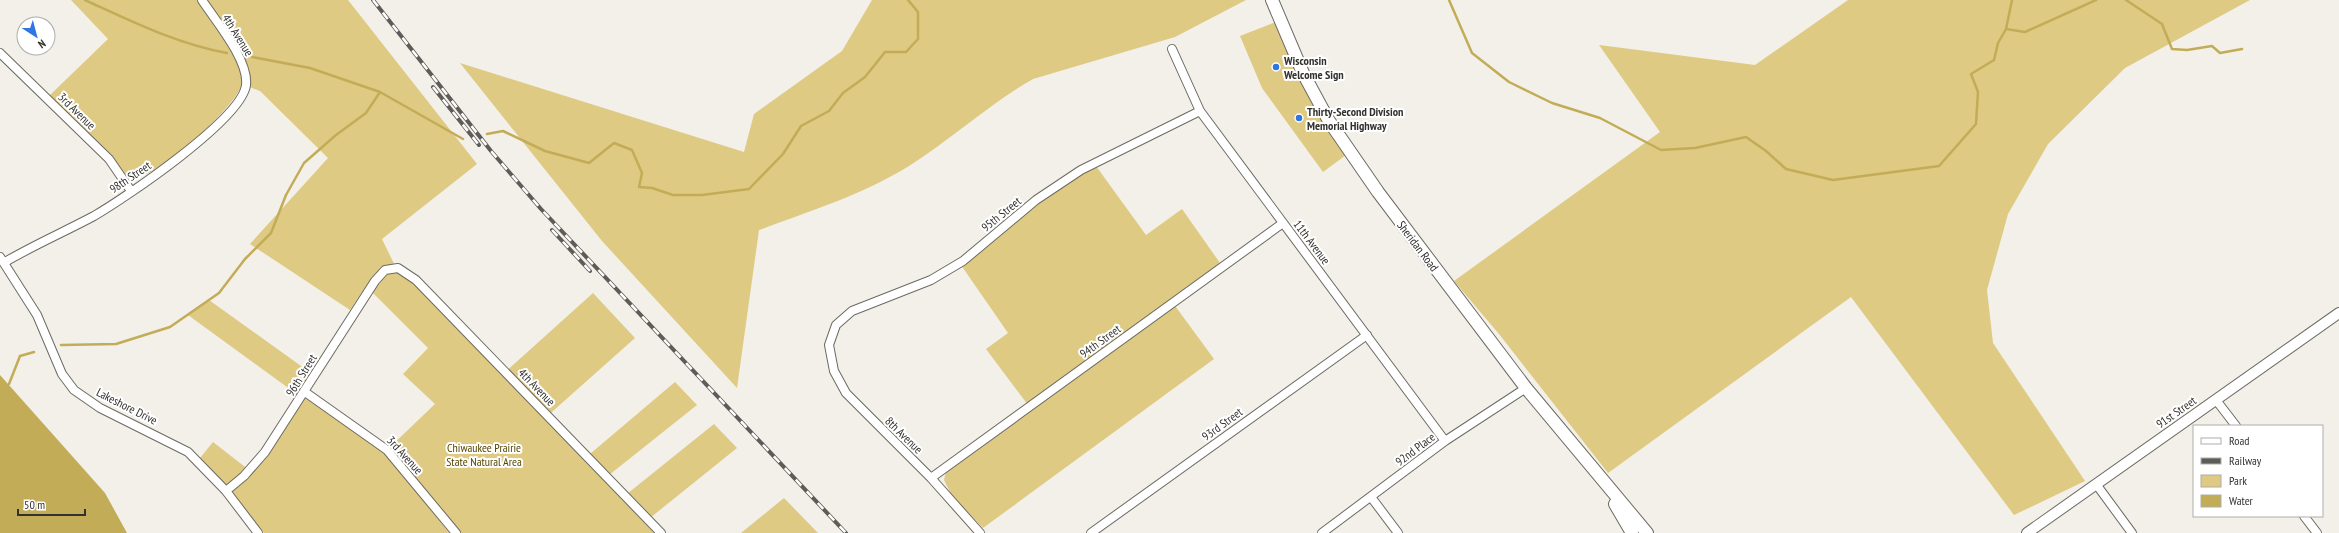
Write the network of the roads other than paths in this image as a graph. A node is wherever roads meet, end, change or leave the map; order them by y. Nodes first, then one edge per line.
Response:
1 (202, 0) edge
2 (1272, 0) edge
3 (1172, 49) dead end
4 (0, 53) edge
5 (246, 86) joint
6 (1200, 111) junction
7 (131, 191) junction
8 (1283, 223) junction
9 (2, 260) edge
10 (390, 268) joint
11 (2339, 313) edge
12 (1367, 335) junction
13 (829, 345) joint
14 (1526, 388) junction
15 (305, 392) junction
16 (2216, 400) junction
17 (2235, 425) edge
18 (1445, 441) junction
19 (1596, 472) junction
20 (931, 478) junction
21 (2096, 484) junction
22 (226, 491) junction
23 (1372, 497) junction
24 (2305, 517) edge
25 (258, 533) edge
26 (456, 533) edge
27 (661, 533) edge
28 (980, 533) edge
29 (1091, 533) edge
30 (1322, 533) edge
31 (1398, 533) edge
32 (1632, 533) edge
33 (1647, 533) edge
34 (2027, 533) edge
35 (2132, 533) edge
36 (2317, 533) edge

1 - 5 street, 4th Avenue
2 - 14 main road, Sheridan Road
3 - 6 street, 11th Avenue
4 - 7 street, 3rd Avenue
5 - 7 street, 98th Street
6 - 8 street, 11th Avenue
6 - 13 street, 95th Street
7 - 9 street, 98th Street
8 - 12 street, 11th Avenue
8 - 20 street, 94th Street
9 - 22 street, Lakeshore Drive
10 - 15 street, 96th Street
10 - 27 street, 4th Avenue
11 - 16 street, 91st Street
12 - 18 street, 11th Avenue
12 - 29 street, 93rd Street
13 - 20 street, 8th Avenue
14 - 18 street, 92nd Place
14 - 19 main road, Sheridan Road
15 - 22 street, 96th Street
15 - 26 street, 3rd Avenue
16 - 17 street
16 - 21 street, 91st Street
18 - 23 street, 92nd Place
19 - 32 main road, Sheridan Road
19 - 33 main road, Sheridan Road
20 - 28 street, 8th Avenue
21 - 34 street, 91st Street
21 - 35 street
22 - 25 street, Lakeshore Drive
23 - 30 street, 92nd Place
23 - 31 street
24 - 36 street

